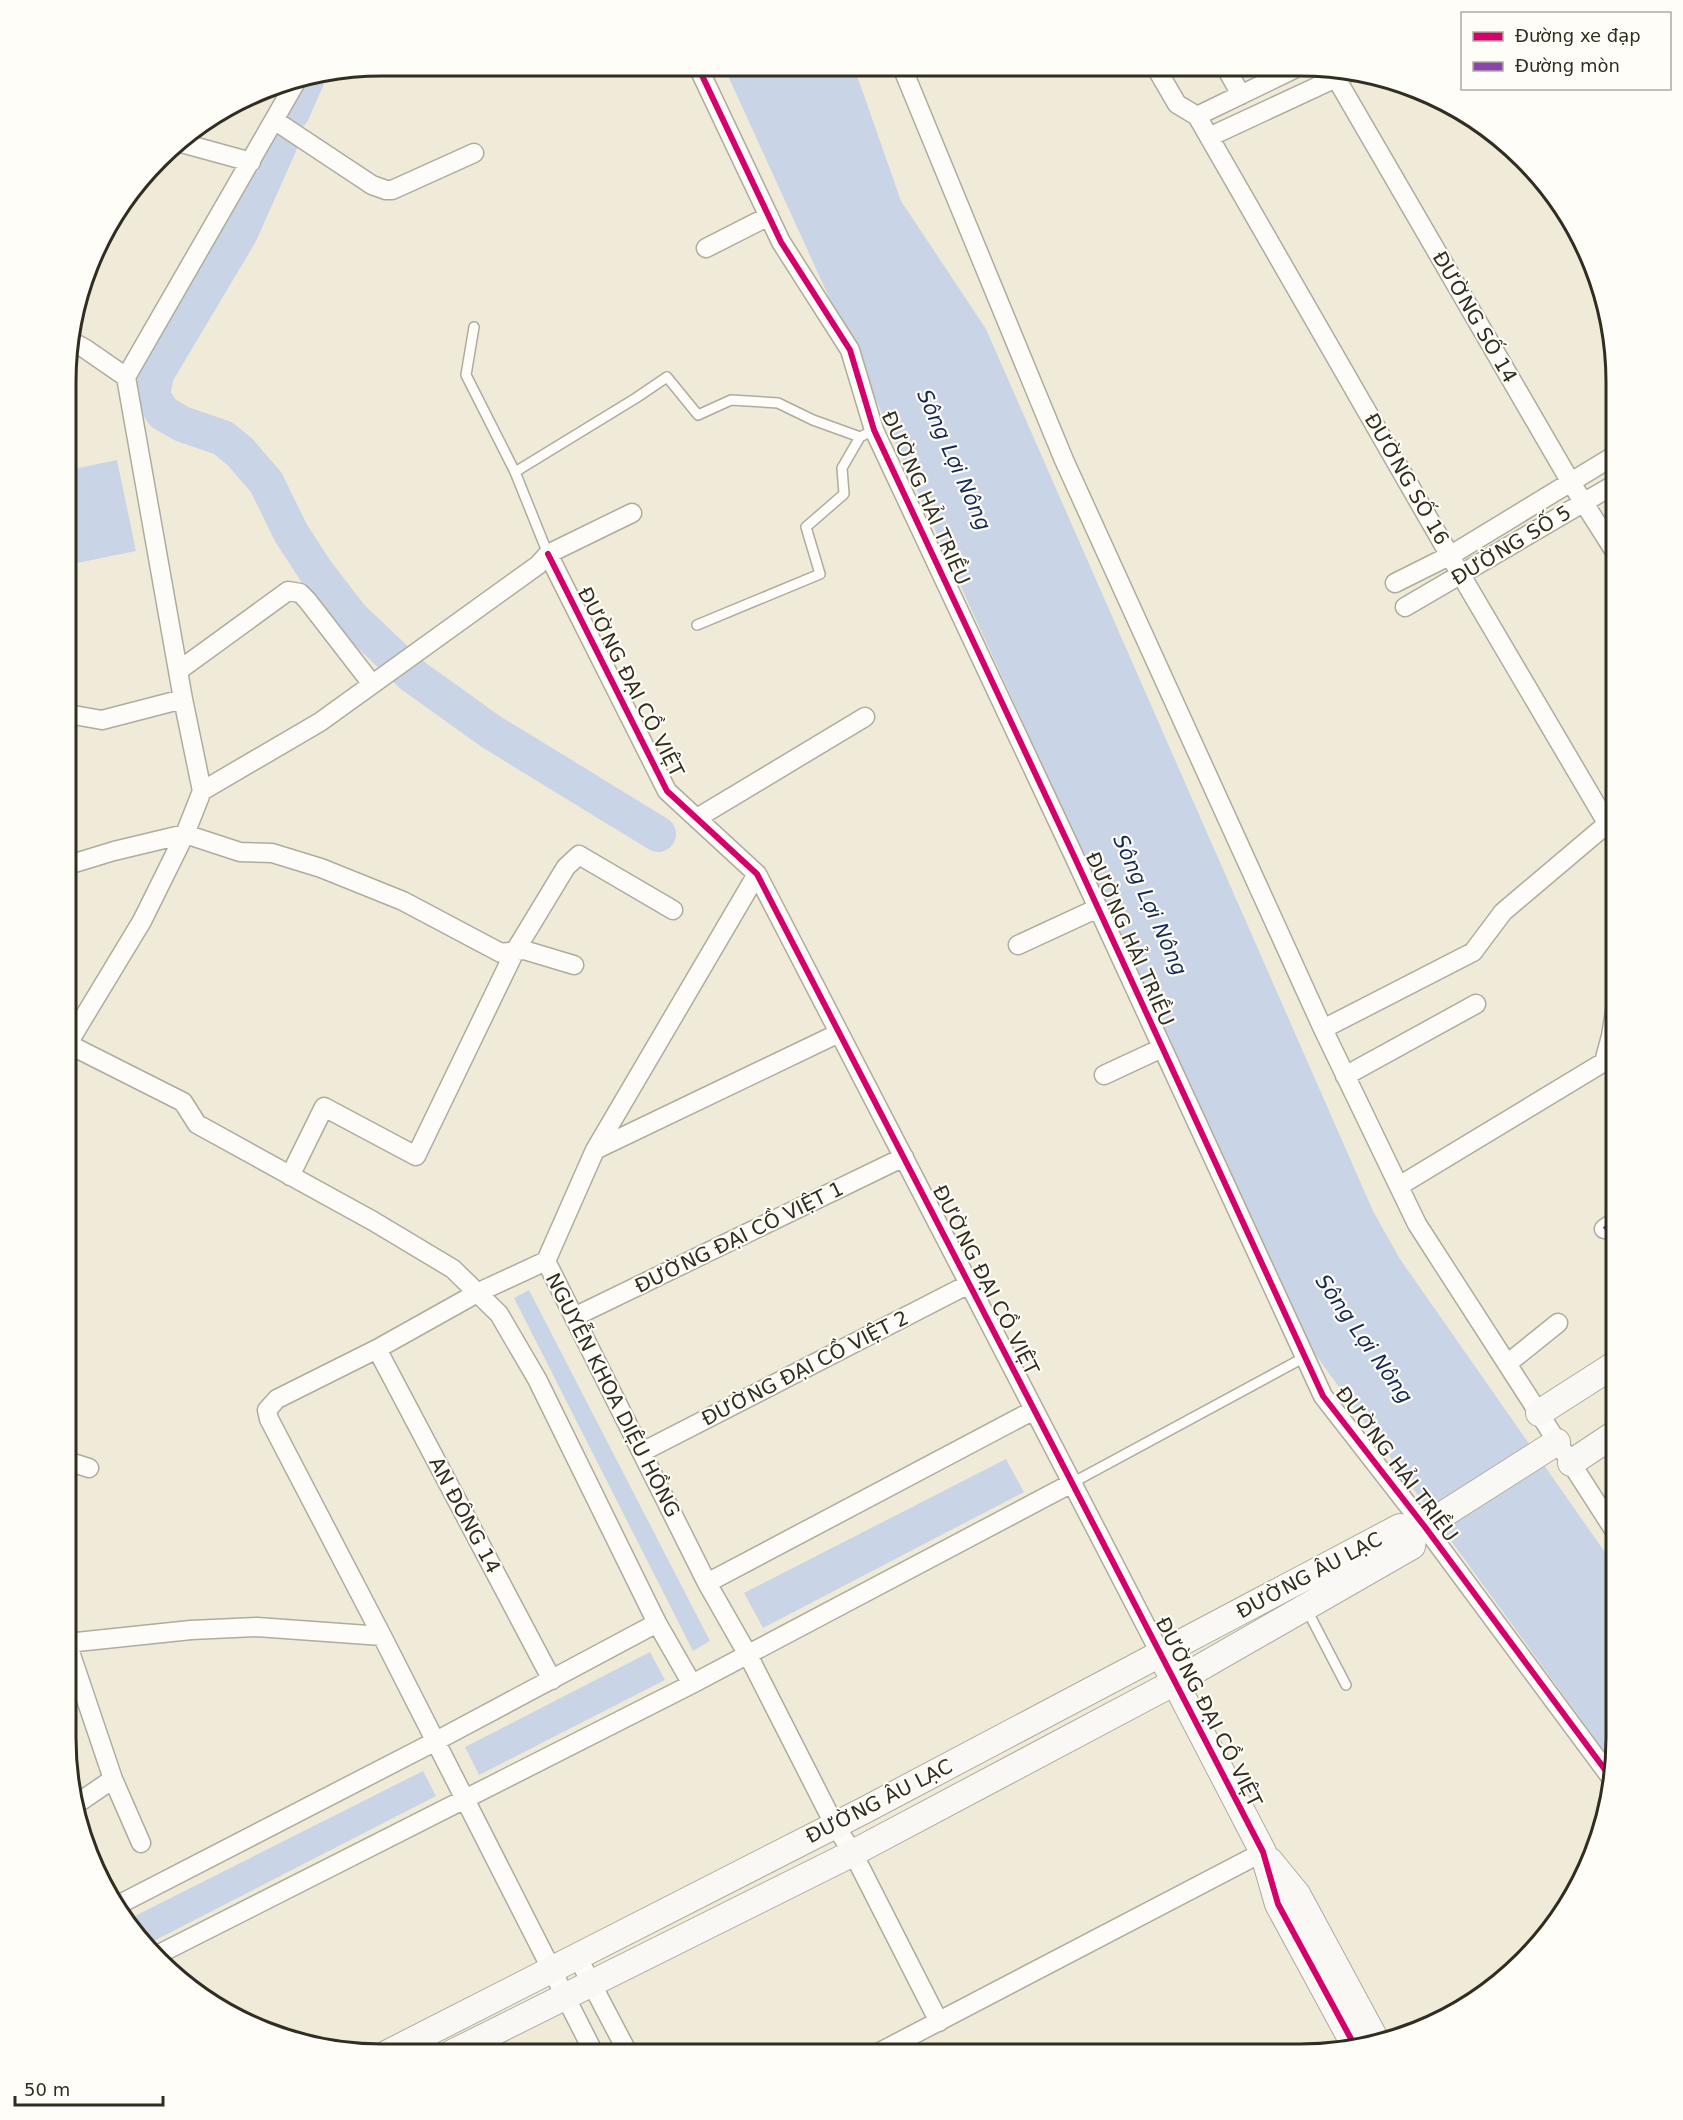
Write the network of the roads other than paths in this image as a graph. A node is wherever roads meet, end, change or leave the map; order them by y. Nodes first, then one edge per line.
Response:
1 (702, 76) edge
2 (905, 76) edge
3 (1161, 76) edge
4 (1231, 76) edge
5 (1279, 76) edge
6 (1334, 78) edge
7 (1346, 80) edge
8 (291, 91) edge
9 (1240, 95) junction
10 (1197, 116) junction
11 (274, 120) junction
12 (1209, 137) junction
13 (190, 145) edge
14 (474, 153) dead end
15 (251, 162) junction
16 (768, 216) junction
17 (706, 248) dead end
18 (474, 327) dead end
19 (79, 345) edge
20 (126, 377) junction
21 (867, 434) junction
22 (1606, 460) edge
23 (515, 472) junction
24 (1570, 481) junction
25 (1606, 489) edge
26 (1584, 502) junction
27 (632, 513) dead end
28 (1606, 537) edge
29 (548, 554) junction
30 (1450, 555) junction
31 (1461, 575) junction
32 (1395, 583) dead end
33 (1405, 607) dead end
34 (697, 625) dead end
35 (178, 671) junction
36 (378, 680) junction
37 (183, 699) junction
38 (77, 716) edge
39 (865, 717) dead end
40 (202, 791) junction
41 (697, 818) junction
42 (1606, 822) edge
43 (1606, 825) edge
44 (185, 834) junction
45 (77, 862) edge
46 (757, 874) junction
47 (1098, 908) junction
48 (673, 910) dead end
49 (1018, 945) dead end
50 (515, 951) junction
51 (574, 965) dead end
52 (1476, 1004) dead end
53 (1323, 1029) junction
54 (77, 1030) edge
55 (839, 1033) junction
56 (1162, 1048) junction
57 (77, 1049) edge
58 (1606, 1055) edge
59 (1104, 1075) dead end
60 (1345, 1076) junction
61 (595, 1150) junction
62 (904, 1158) junction
63 (290, 1176) junction
64 (1399, 1186) junction
65 (546, 1261) junction
66 (969, 1284) junction
67 (479, 1292) junction
68 (574, 1317) junction
69 (1558, 1323) dead end
70 (377, 1349) junction
71 (1305, 1357) junction
72 (1507, 1364) junction
73 (1606, 1370) edge
74 (1034, 1410) junction
75 (1539, 1413) junction
76 (1606, 1437) edge
77 (642, 1452) junction
78 (1555, 1453) junction
79 (77, 1464) edge
80 (89, 1468) dead end
81 (1072, 1483) junction
82 (1606, 1520) edge
83 (1426, 1526) junction
84 (707, 1583) junction
85 (1306, 1607) junction
86 (657, 1623) junction
87 (382, 1636) junction
88 (77, 1641) edge
89 (1160, 1653) junction
90 (748, 1654) junction
91 (77, 1672) edge
92 (552, 1680) junction
93 (1175, 1682) junction
94 (692, 1684) junction
95 (1346, 1685) dead end
96 (436, 1742) junction
97 (1605, 1769) edge
98 (112, 1779) junction
99 (465, 1799) junction
100 (83, 1800) edge
101 (834, 1824) junction
102 (141, 1843) dead end
103 (1263, 1852) junction
104 (853, 1853) junction
105 (124, 1902) edge
106 (164, 1952) edge
107 (577, 1956) junction
108 (552, 1969) junction
109 (591, 1982) junction
110 (565, 1995) junction
111 (939, 2022) junction
112 (1373, 2035) edge
113 (1351, 2039) edge
114 (406, 2044) edge
115 (470, 2044) edge
116 (590, 2044) edge
117 (623, 2044) edge
118 (896, 2044) edge

1 - 16 street, ĐƯỜNG HẢI TRIỀU
2 - 53 street
3 - 10 street
4 - 9 street
5 - 9 street
6 - 12 street
7 - 24 street, ĐƯỜNG SỐ 14
8 - 11 street
9 - 10 street
10 - 12 street, ĐƯỜNG SỐ 16
11 - 14 street
11 - 15 street
12 - 30 street, ĐƯỜNG SỐ 16
13 - 15 street
15 - 20 street
16 - 17 street
16 - 21 street, ĐƯỜNG HẢI TRIỀU
18 - 23 lane
19 - 20 street
20 - 35 street
21 - 23 lane
21 - 34 lane
21 - 47 street, ĐƯỜNG HẢI TRIỀU
22 - 24 street, ĐƯỜNG SỐ 5
23 - 29 lane
24 - 26 street, ĐƯỜNG SỐ 14
24 - 30 street, ĐƯỜNG SỐ 5
25 - 26 street, ĐƯỜNG SỐ 5
26 - 28 street, ĐƯỜNG SỐ 14
26 - 31 street, ĐƯỜNG SỐ 5
27 - 29 street
29 - 36 street
29 - 41 street, ĐƯỜNG ĐẠI CỒ VIỆT
30 - 31 street, ĐƯỜNG SỐ 16
30 - 32 street, ĐƯỜNG SỐ 5
31 - 33 street, ĐƯỜNG SỐ 5
31 - 42 street, ĐƯỜNG SỐ 16
35 - 36 street
35 - 37 street
36 - 40 street
37 - 38 street
37 - 40 street
39 - 41 street
40 - 44 street
41 - 46 street, ĐƯỜNG ĐẠI CỒ VIỆT
43 - 53 street
44 - 45 street
44 - 50 street
44 - 54 street
46 - 55 street, ĐƯỜNG ĐẠI CỒ VIỆT
46 - 61 street, NGUYỄN KHOA DIỆU HỒNG
47 - 49 street
47 - 56 street, ĐƯỜNG HẢI TRIỀU
48 - 50 street
50 - 51 street
50 - 63 street
52 - 60 street
53 - 60 street
55 - 61 street
55 - 62 street, ĐƯỜNG ĐẠI CỒ VIỆT
56 - 59 street
56 - 71 street, ĐƯỜNG HẢI TRIỀU
57 - 63 street
58 - 64 street
60 - 64 street
61 - 65 street, NGUYỄN KHOA DIỆU HỒNG
62 - 66 street, ĐƯỜNG ĐẠI CỒ VIỆT
62 - 68 street, ĐƯỜNG ĐẠI CỒ VIỆT 1
63 - 67 street
64 - 72 street
65 - 67 street
65 - 68 street, NGUYỄN KHOA DIỆU HỒNG
66 - 74 street, ĐƯỜNG ĐẠI CỒ VIỆT
66 - 77 street, ĐƯỜNG ĐẠI CỒ VIỆT 2
67 - 70 street
67 - 86 street
68 - 77 street, NGUYỄN KHOA DIỆU HỒNG
69 - 72 street
70 - 87 street
70 - 92 street, AN ĐÔNG 14
71 - 81 lane
71 - 83 street, ĐƯỜNG HẢI TRIỀU
72 - 75 street
73 - 75 street
74 - 81 street, ĐƯỜNG ĐẠI CỒ VIỆT
74 - 84 street
75 - 78 street
76 - 78 street
77 - 84 street, NGUYỄN KHOA DIỆU HỒNG
78 - 82 street
78 - 83 street
79 - 80 street
81 - 89 street, ĐƯỜNG ĐẠI CỒ VIỆT
81 - 90 street
83 - 85 street, ĐƯỜNG ÂU LẠC
83 - 89 street, ĐƯỜNG ÂU LẠC
83 - 97 street, ĐƯỜNG HẢI TRIỀU
84 - 90 street, NGUYỄN KHOA DIỆU HỒNG
85 - 93 street, ĐƯỜNG ÂU LẠC
85 - 95 lane
86 - 92 street
86 - 94 street
87 - 88 street
87 - 96 street
89 - 93 street, ĐƯỜNG ĐẠI CỒ VIỆT
89 - 101 street, ĐƯỜNG ÂU LẠC
90 - 94 street
90 - 101 street, NGUYỄN KHOA DIỆU HỒNG
91 - 98 street
92 - 96 street
93 - 103 street, ĐƯỜNG ĐẠI CỒ VIỆT
93 - 104 street, ĐƯỜNG ÂU LẠC
94 - 99 street
96 - 99 street
96 - 105 street
98 - 100 street
98 - 102 street
99 - 106 street
99 - 108 street
101 - 104 street, NGUYỄN KHOA DIỆU HỒNG
101 - 107 street, ĐƯỜNG ÂU LẠC
103 - 111 street
103 - 112 street, ĐƯỜNG ĐẠI CỒ VIỆT
103 - 113 street, ĐƯỜNG ĐẠI CỒ VIỆT
104 - 109 street, ĐƯỜNG ÂU LẠC
104 - 111 street, NGUYỄN KHOA DIỆU HỒNG
107 - 108 street, ĐƯỜNG ÂU LẠC
107 - 109 street
108 - 110 street
108 - 114 street, ĐƯỜNG ÂU LẠC
109 - 110 street, ĐƯỜNG ÂU LẠC
109 - 117 street
110 - 115 street, ĐƯỜNG ÂU LẠC
110 - 116 street
111 - 118 street

